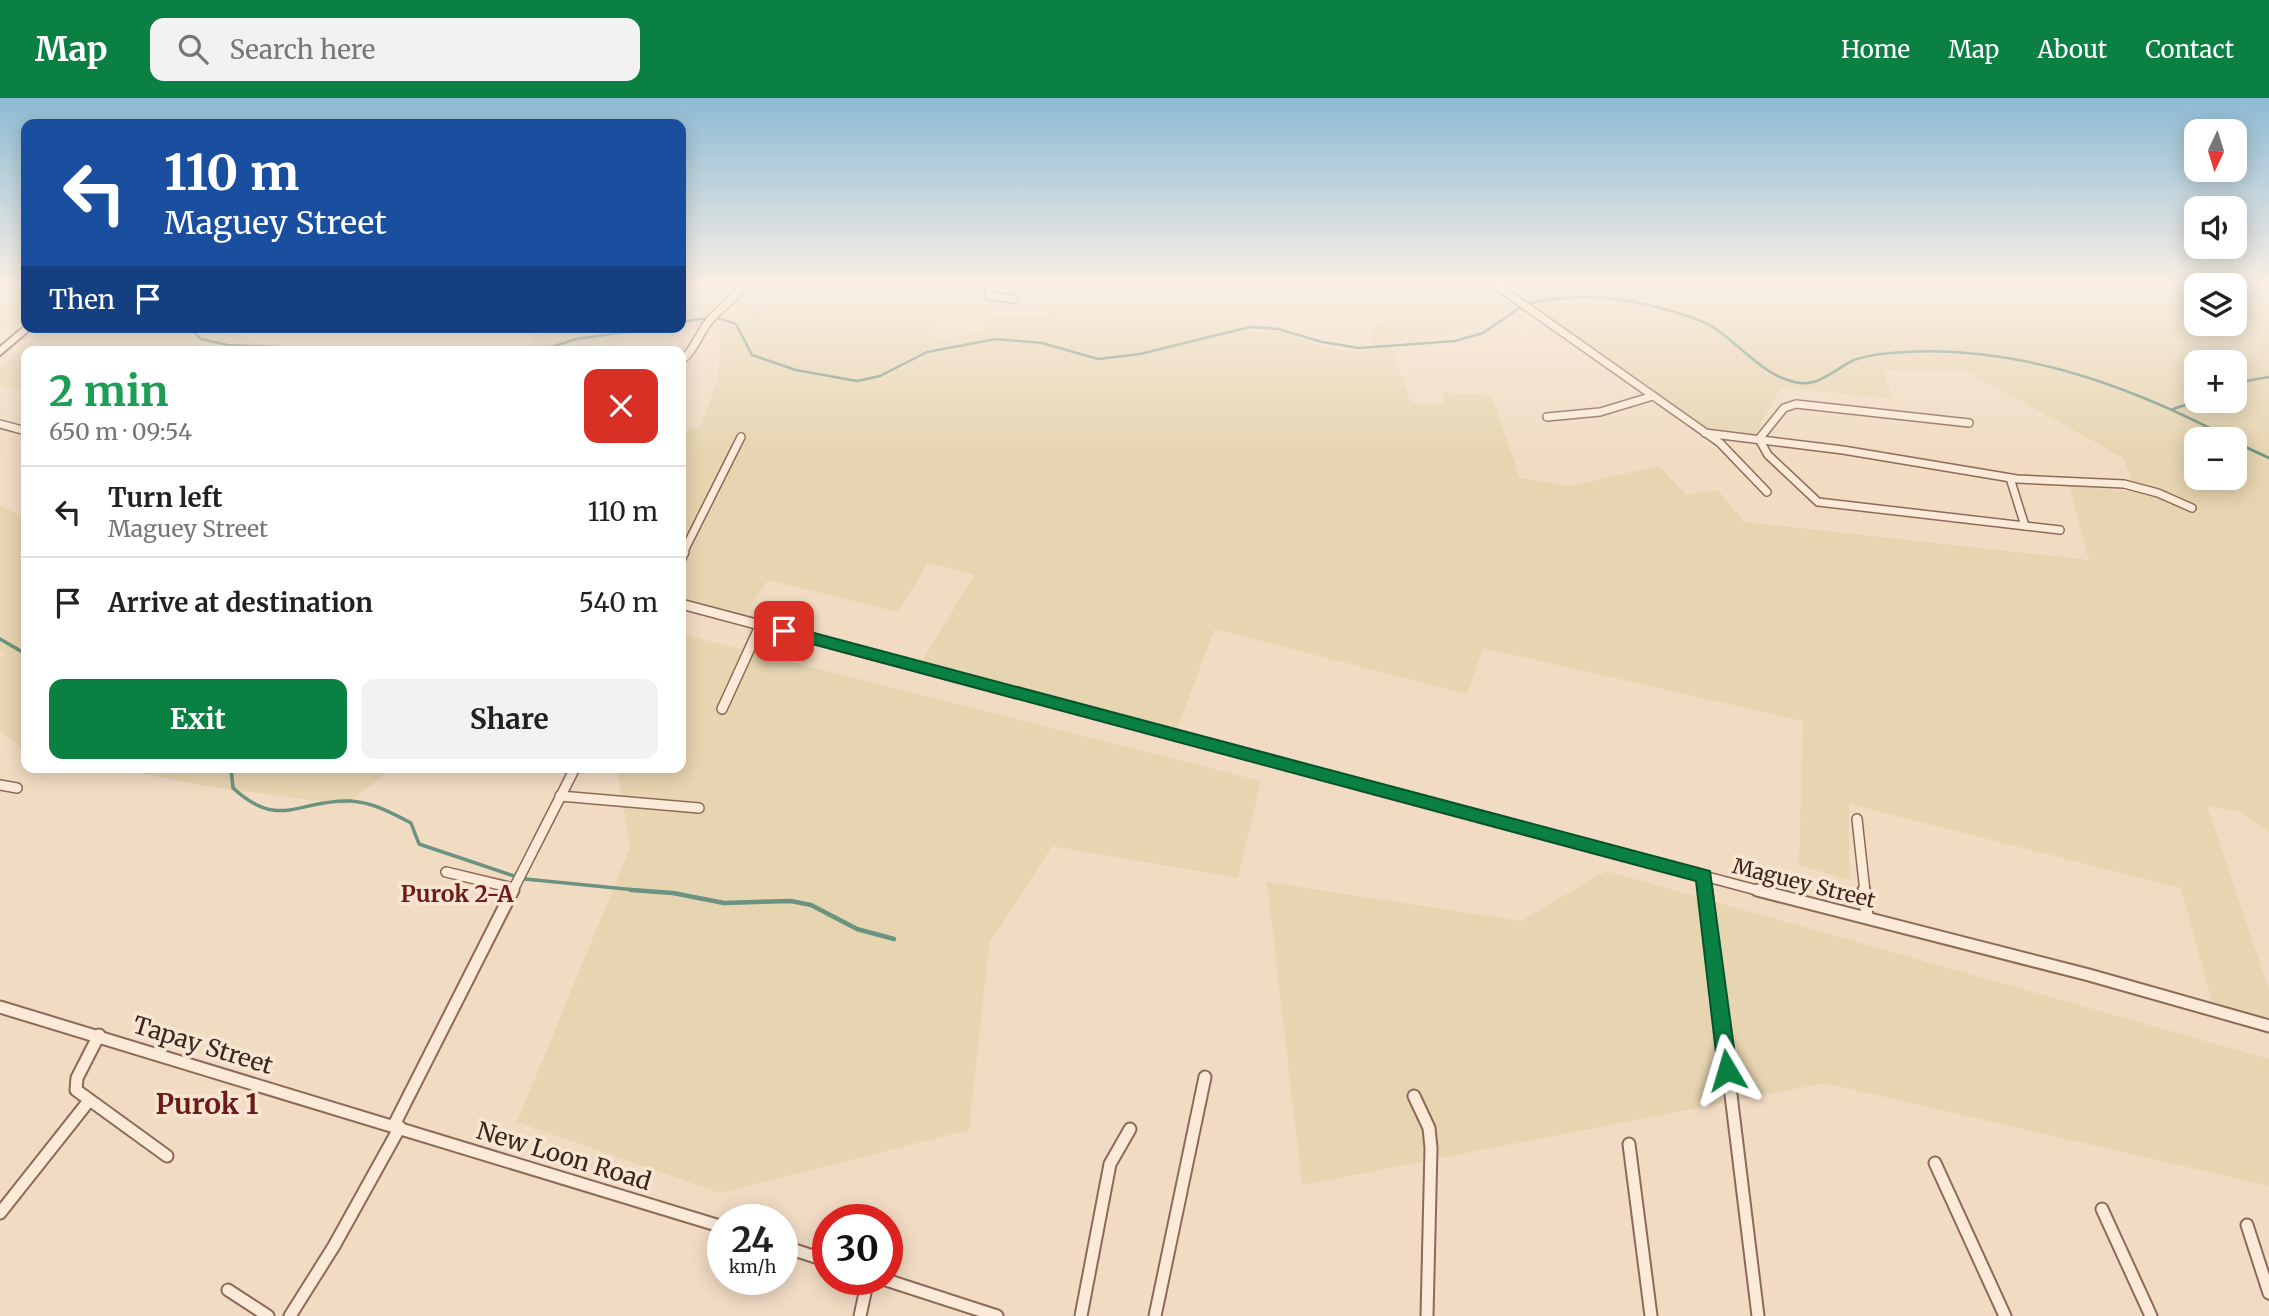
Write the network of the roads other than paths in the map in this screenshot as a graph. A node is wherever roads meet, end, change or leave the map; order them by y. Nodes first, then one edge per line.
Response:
1 (14, 340) edge
2 (699, 340) edge
3 (1573, 340) edge
4 (0, 352) edge
5 (686, 357) edge
6 (1653, 396) junction
7 (1548, 417) dead end
8 (1969, 423) dead end
9 (0, 424) edge
10 (21, 430) edge
11 (1705, 433) junction
12 (741, 438) dead end
13 (1759, 439) junction
14 (2010, 478) junction
15 (1767, 492) dead end
16 (2192, 508) dead end
17 (2025, 526) junction
18 (2060, 530) dead end
19 (686, 548) edge
20 (686, 605) edge
21 (761, 624) junction
22 (722, 709) dead end
23 (572, 773) edge
24 (0, 785) edge
25 (17, 788) dead end
26 (560, 796) junction
27 (699, 808) dead end
28 (1857, 819) dead end
29 (446, 872) dead end
30 (1704, 876) junction
31 (513, 888) junction
32 (1867, 916) junction
33 (0, 1007) edge
34 (2269, 1026) edge
35 (99, 1035) junction
36 (1205, 1077) dead end
37 (1415, 1096) dead end
38 (88, 1102) junction
39 (397, 1126) junction
40 (1130, 1129) dead end
41 (1629, 1144) dead end
42 (167, 1156) dead end
43 (1935, 1163) dead end
44 (2102, 1209) dead end
45 (0, 1213) edge
46 (707, 1222) edge
47 (2247, 1225) dead end
48 (903, 1285) edge
49 (228, 1290) dead end
50 (2269, 1293) edge
51 (865, 1295) edge
52 (268, 1316) edge
53 (290, 1316) edge
54 (860, 1316) edge
55 (997, 1316) edge
56 (1081, 1316) edge
57 (1156, 1316) edge
58 (1427, 1316) edge
59 (1651, 1316) edge
60 (1758, 1316) edge
61 (2005, 1316) edge
62 (2151, 1316) edge

1 - 4 street
2 - 5 street
3 - 6 street
6 - 7 street
6 - 11 street
8 - 13 street
9 - 10 street
11 - 13 street
11 - 15 street
12 - 19 street
13 - 14 street
13 - 17 street
14 - 16 street
14 - 17 street
17 - 18 street
20 - 21 street, Maguey Street
21 - 22 street
21 - 30 street, Maguey Street
23 - 26 street
24 - 25 street
26 - 27 street
26 - 31 street
28 - 32 street
29 - 31 street
30 - 32 street, Maguey Street
30 - 60 street
31 - 39 street
32 - 34 street, Maguey Street
33 - 35 street, Tapay Street
35 - 38 street
35 - 39 street, Tapay Street
36 - 57 street
37 - 58 street
38 - 42 street
38 - 45 street
39 - 46 street, New Loon Road
39 - 53 street
40 - 56 street
41 - 59 street
43 - 61 street
44 - 62 street
47 - 50 street
48 - 55 street
49 - 52 street
51 - 54 street

